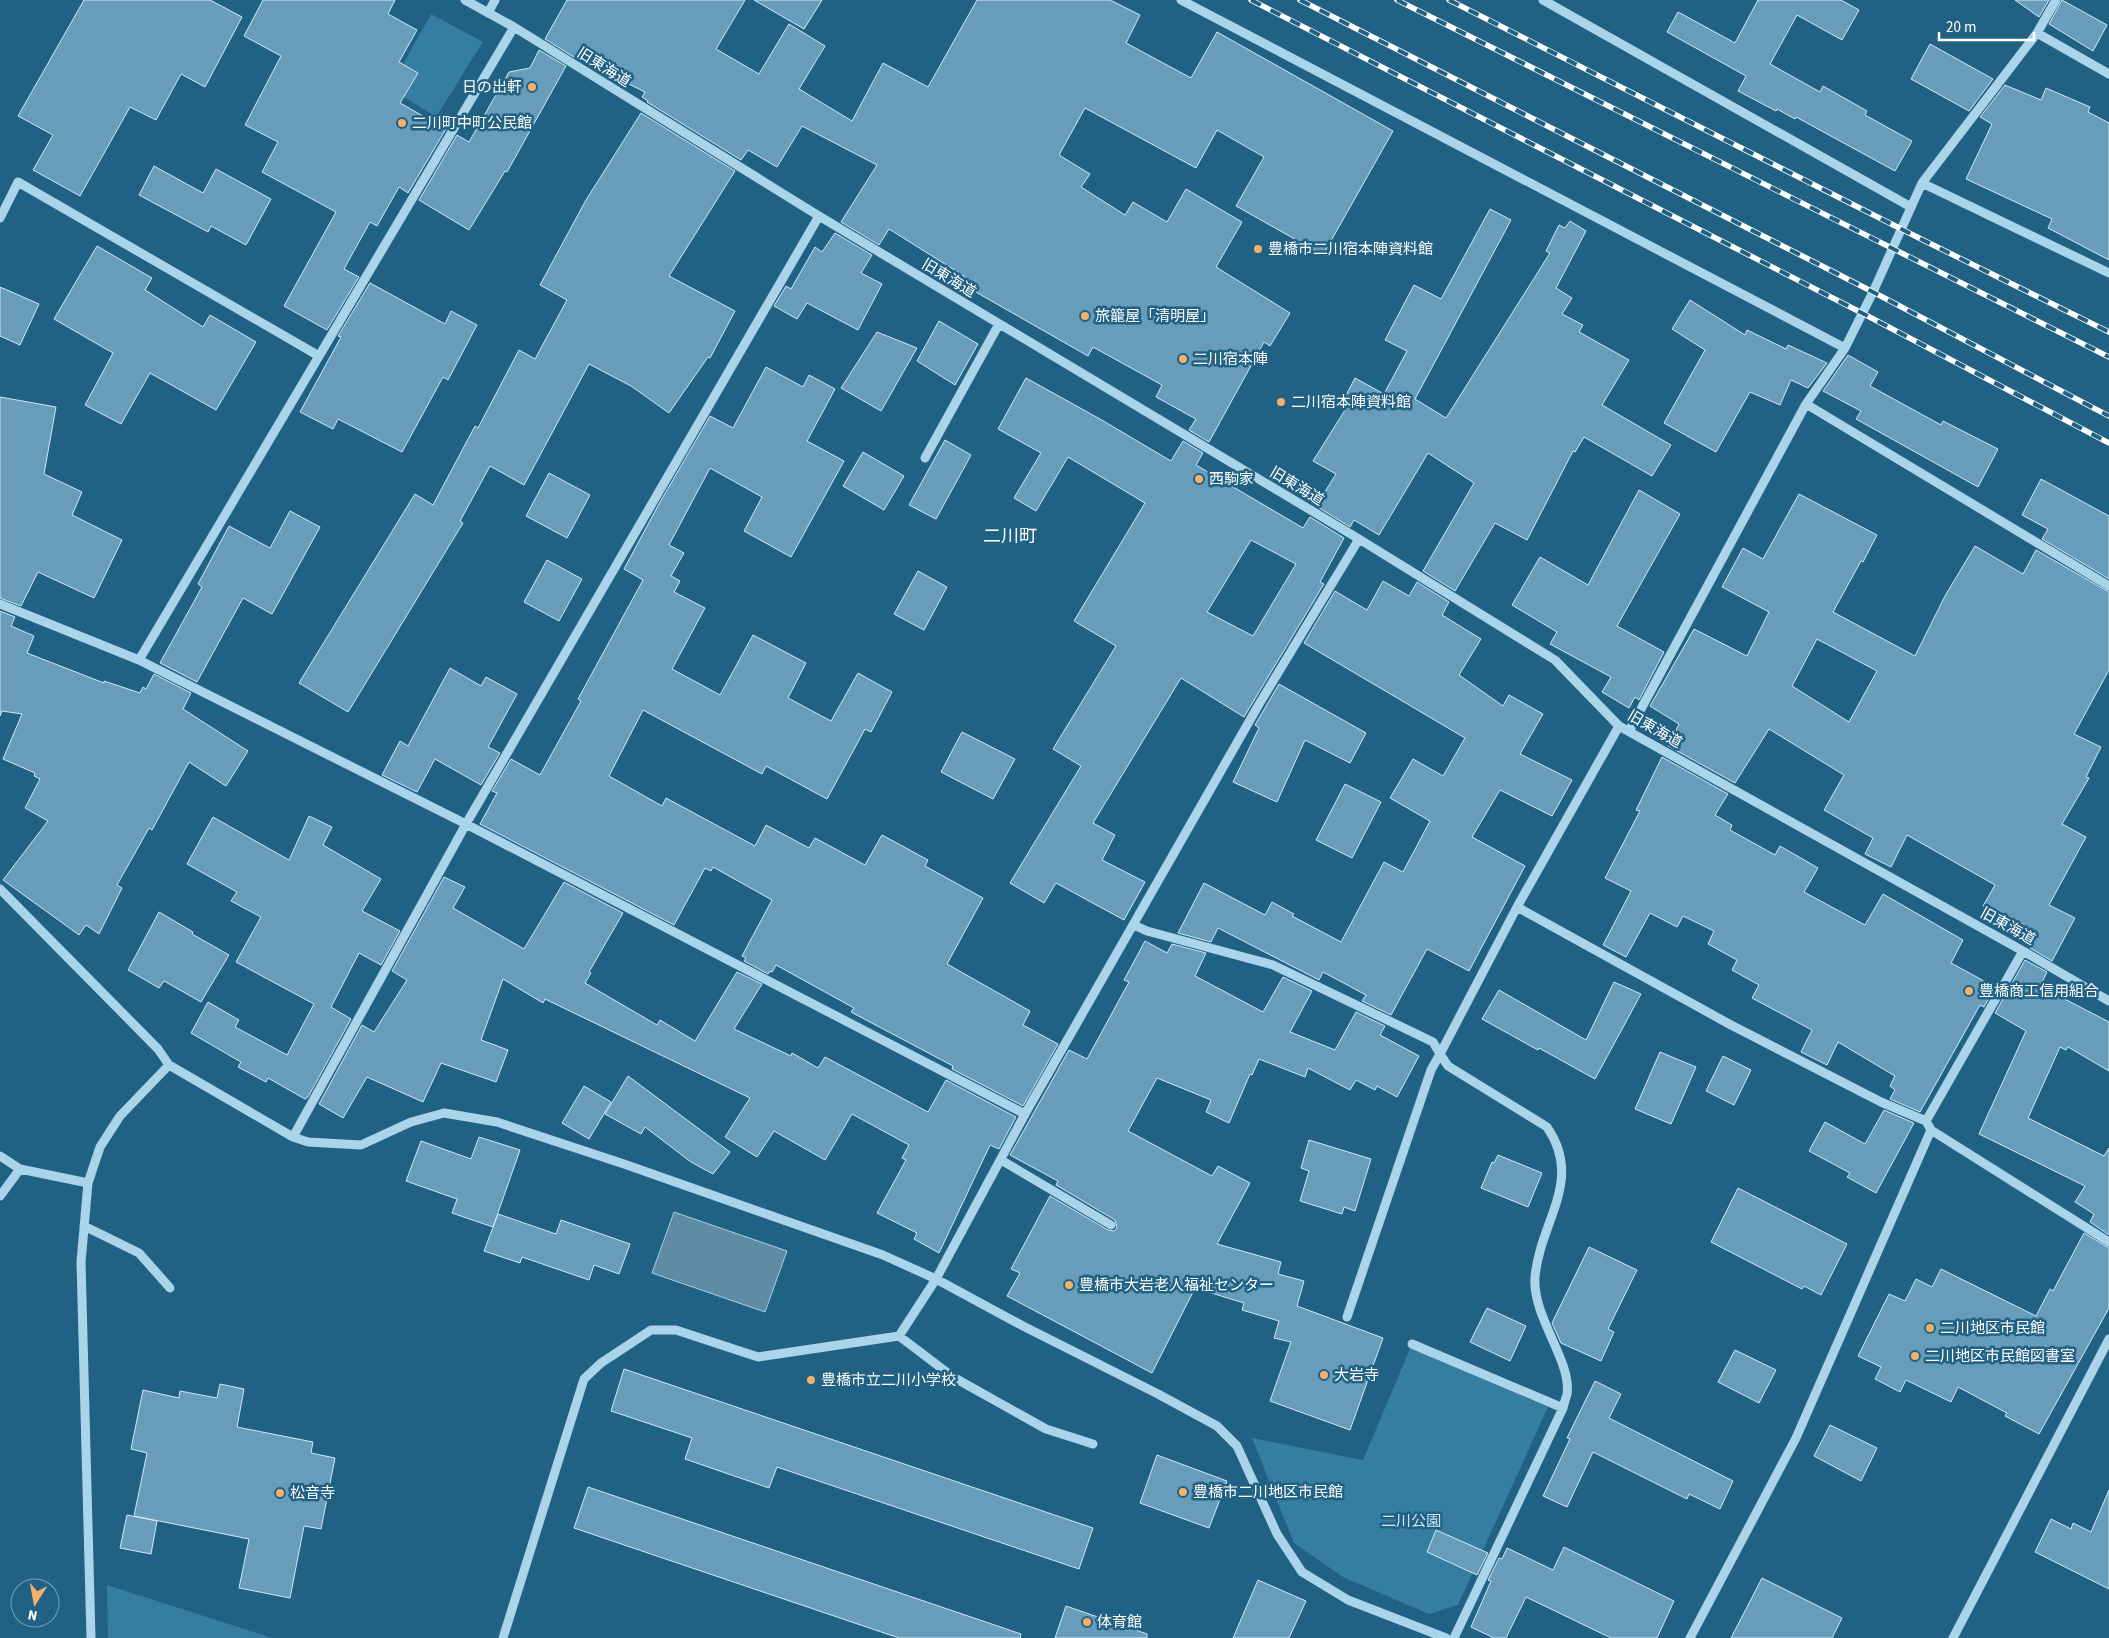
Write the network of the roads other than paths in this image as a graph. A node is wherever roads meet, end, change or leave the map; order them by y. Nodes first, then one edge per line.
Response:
1 (464, 0) edge
2 (495, 0) edge
3 (1181, 0) edge
4 (1543, 0) edge
5 (2056, 0) edge
6 (488, 13) junction
7 (514, 27) junction
8 (2037, 33) junction
9 (2109, 74) edge
10 (1922, 183) junction
11 (1911, 207) junction
12 (819, 216) junction
13 (0, 218) edge
14 (2109, 273) edge
15 (999, 324) junction
16 (1845, 348) junction
17 (319, 356) junction
18 (1806, 404) junction
19 (925, 458) dead end
20 (1359, 539) junction
21 (2109, 586) edge
22 (0, 604) edge
23 (140, 660) junction
24 (1619, 726) junction
25 (1628, 731) junction
26 (466, 824) junction
27 (0, 889) edge
28 (1518, 907) junction
29 (1134, 925) junction
30 (2024, 950) junction
31 (2109, 1000) edge
32 (1440, 1054) junction
33 (169, 1065) junction
34 (1025, 1114) junction
35 (1926, 1121) junction
36 (1931, 1130) junction
37 (292, 1136) junction
38 (0, 1156) edge
39 (1000, 1160) junction
40 (20, 1169) junction
41 (88, 1183) junction
42 (0, 1196) edge
43 (1111, 1225) dead end
44 (84, 1226) junction
45 (2109, 1242) edge
46 (936, 1279) junction
47 (170, 1288) dead end
48 (1347, 1317) dead end
49 (899, 1336) junction
50 (2109, 1339) edge
51 (1412, 1344) dead end
52 (1563, 1408) junction
53 (1093, 1444) dead end
54 (91, 1638) edge
55 (504, 1638) edge
56 (1446, 1638) edge
57 (1454, 1638) edge
58 (1690, 1638) edge
59 (1953, 1638) edge

1 - 6 street, 旧東海道
2 - 6 street
3 - 16 street
4 - 11 street
5 - 8 street
6 - 7 street, 旧東海道
7 - 12 street, 旧東海道
7 - 17 street
8 - 9 street
8 - 10 street
10 - 11 street
10 - 14 street
11 - 16 street
12 - 15 street, 旧東海道
12 - 26 street
13 - 17 street
15 - 19 street
15 - 20 street, 旧東海道
16 - 18 street
17 - 23 street
18 - 21 street
18 - 25 street
20 - 24 street, 旧東海道
20 - 29 street
22 - 23 street
23 - 26 street
24 - 25 street, 旧東海道
24 - 28 street
25 - 30 street, 旧東海道
26 - 34 street
26 - 37 street
27 - 33 street
28 - 32 street
28 - 35 street
29 - 32 street
29 - 34 street
30 - 31 street, 旧東海道
30 - 35 street
32 - 48 street
32 - 52 street
33 - 37 street
33 - 41 street
34 - 39 street
35 - 36 street
36 - 45 street
36 - 58 street
37 - 46 street
38 - 40 street
39 - 43 street
39 - 46 street
40 - 41 street
40 - 42 street
41 - 44 street
44 - 47 street
44 - 54 street
46 - 49 street
46 - 56 street
49 - 53 street
49 - 55 street
50 - 59 street
51 - 52 street
52 - 57 street

